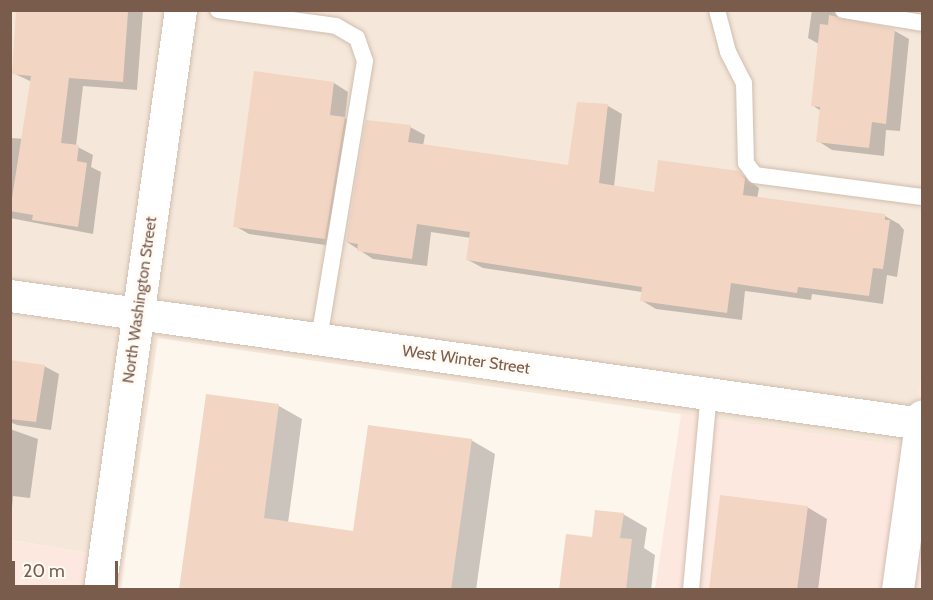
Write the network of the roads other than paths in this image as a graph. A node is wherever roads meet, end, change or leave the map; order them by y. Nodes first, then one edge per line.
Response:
1 (181, 10) edge
2 (218, 10) edge
3 (717, 10) edge
4 (843, 10) edge
5 (922, 22) edge
6 (922, 197) edge
7 (10, 296) edge
8 (138, 314) junction
9 (319, 340) junction
10 (709, 394) junction
11 (922, 422) edge
12 (100, 590) edge
13 (691, 590) edge
14 (898, 590) edge

1 - 8 street, North Washington Street
2 - 9 lane
3 - 6 lane
4 - 5 lane
7 - 8 street, West Winter Street
8 - 9 street, West Winter Street
8 - 12 street, North Washington Street
9 - 10 street, West Winter Street
10 - 11 street, West Winter Street
10 - 13 lane
11 - 14 street

